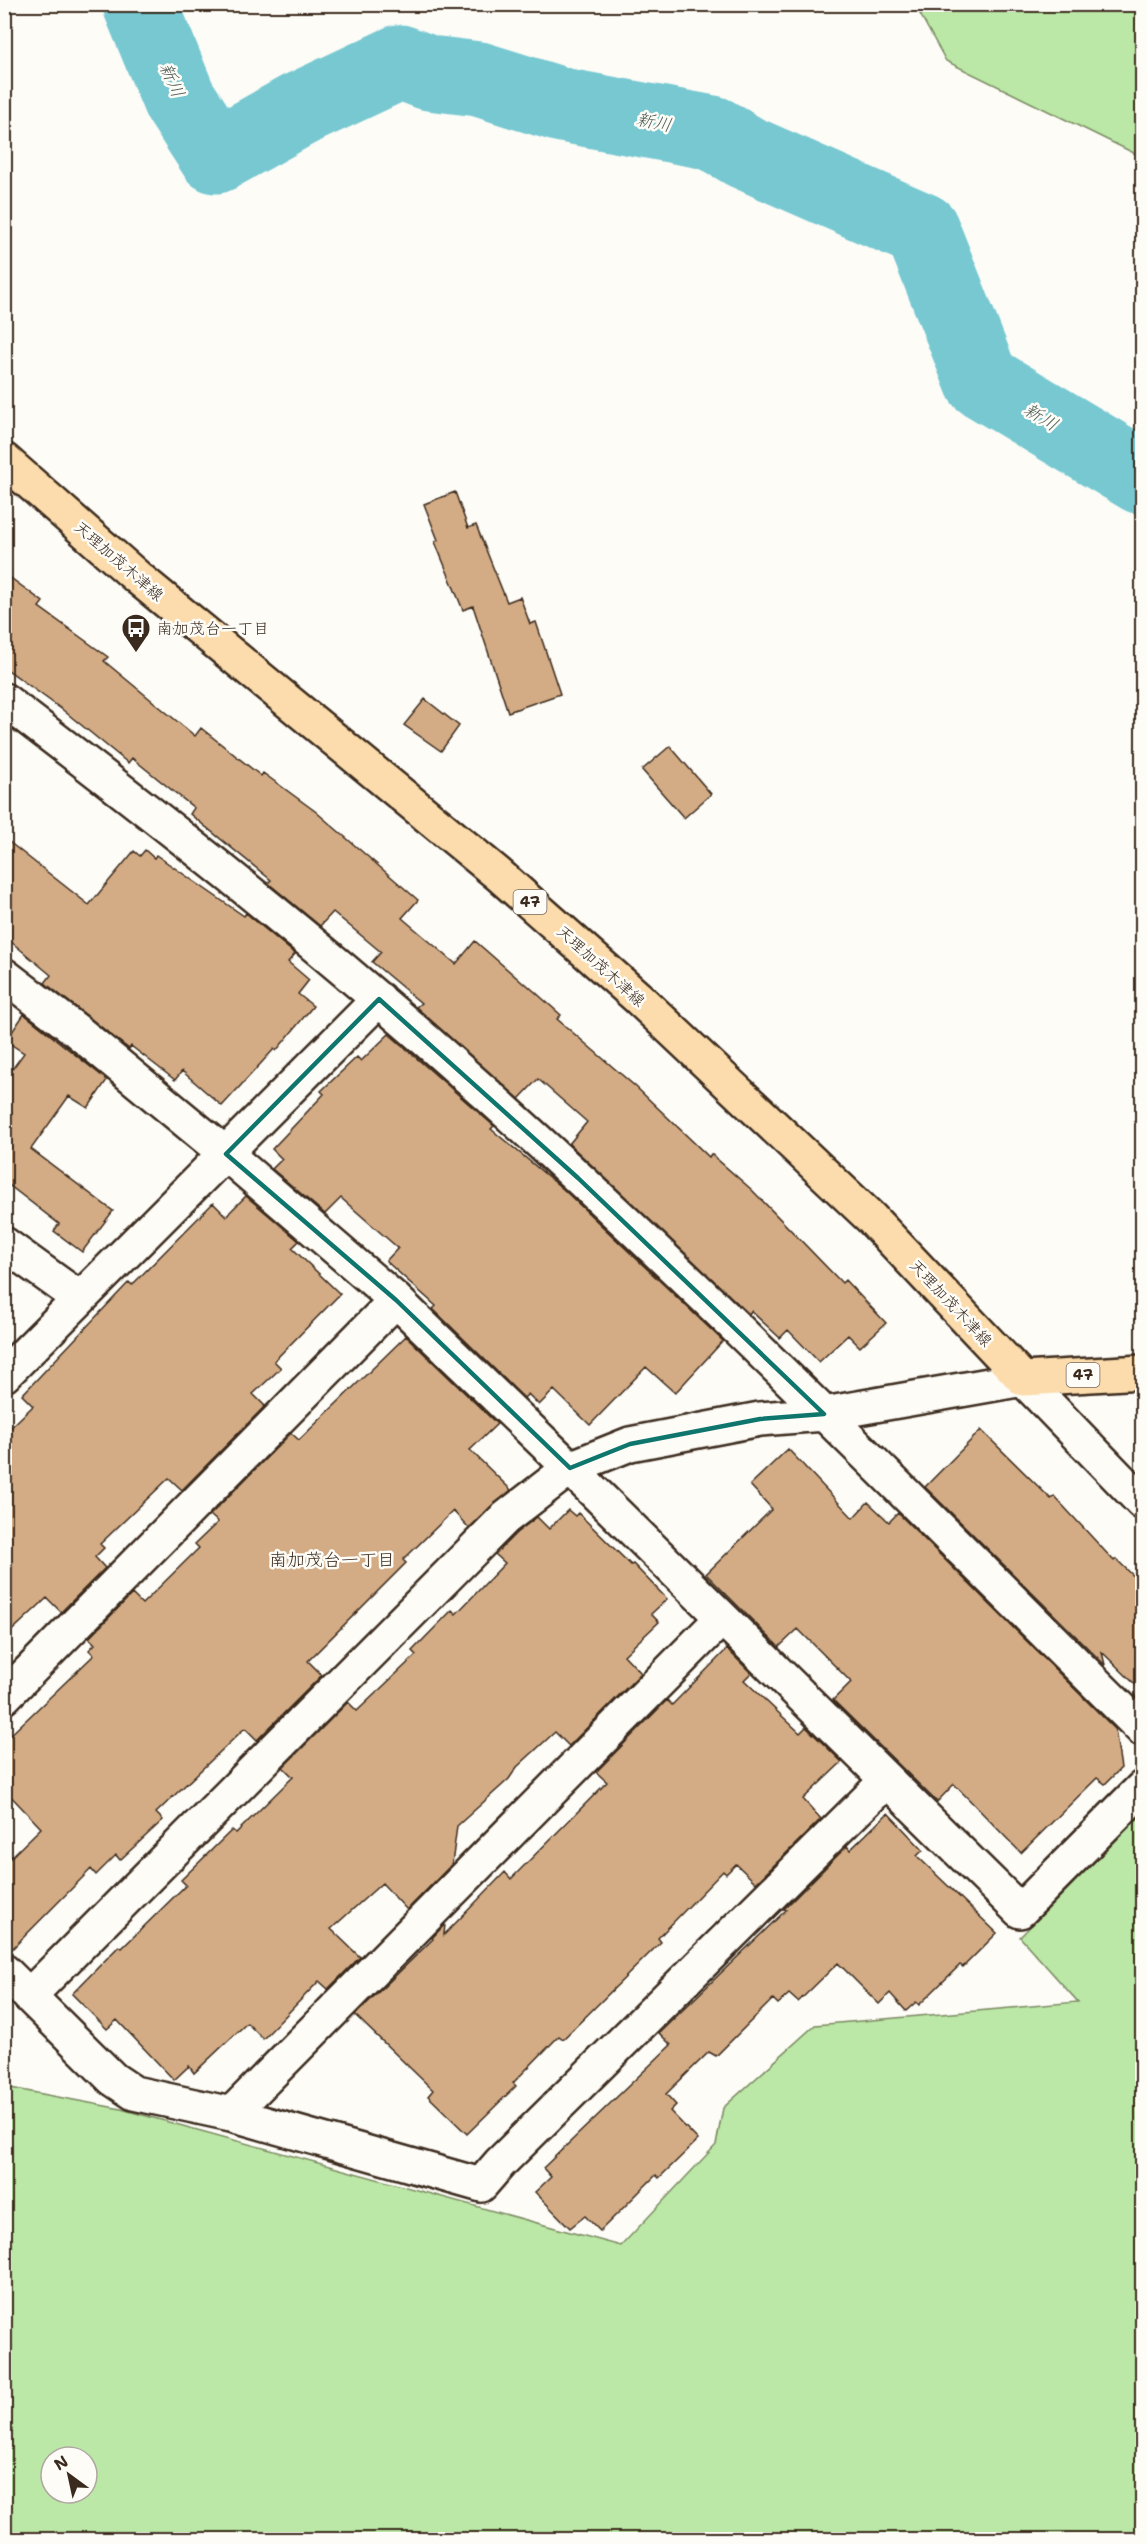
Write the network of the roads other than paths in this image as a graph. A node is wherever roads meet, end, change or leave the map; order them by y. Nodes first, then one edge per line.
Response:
1 (4, 460) edge
2 (4, 700) edge
3 (4, 975) edge
4 (379, 999) junction
5 (226, 1154) junction
6 (4, 1244) edge
7 (79, 1298) junction
8 (396, 1300) junction
9 (1143, 1372) edge
10 (4, 1375) edge
11 (1023, 1379) junction
12 (824, 1414) junction
13 (570, 1468) junction
14 (1143, 1502) edge
15 (721, 1620) junction
16 (4, 1697) edge
17 (1143, 1729) edge
18 (886, 1781) junction
19 (1143, 1788) edge
20 (4, 1971) edge
21 (28, 1996) junction
22 (231, 2114) junction

1 - 11 main road, 天理加茂木津線 / 47
2 - 4 street
3 - 5 street
4 - 5 street
4 - 12 street
5 - 7 street
5 - 8 street
6 - 7 street
7 - 10 street
8 - 13 street
8 - 16 street
9 - 11 main road, 47
11 - 12 street
11 - 14 street
12 - 13 street
12 - 17 street
13 - 15 street
13 - 21 street
15 - 18 street
15 - 22 street
18 - 19 street
18 - 22 street
20 - 21 street
21 - 22 street

